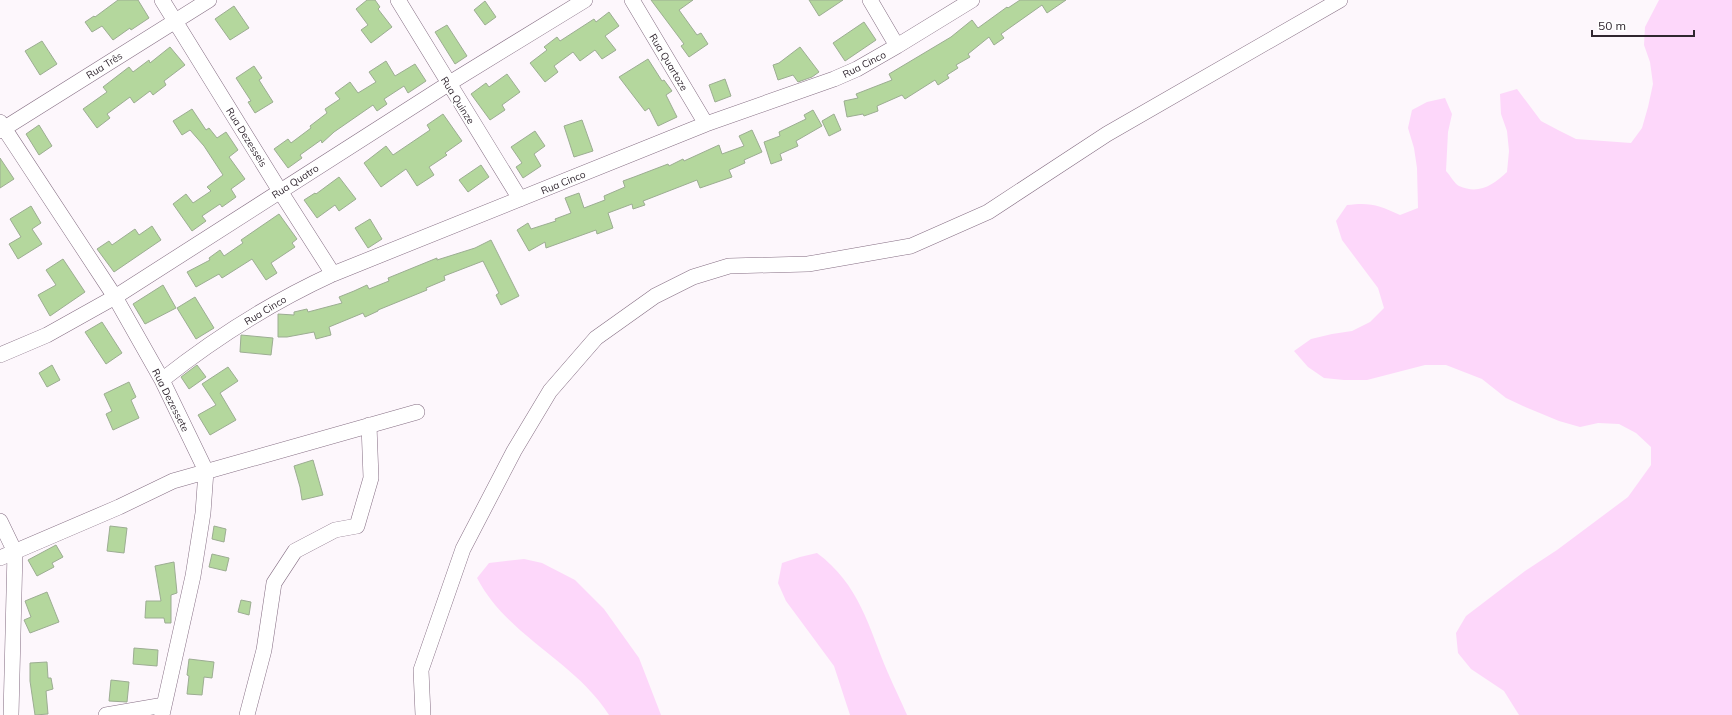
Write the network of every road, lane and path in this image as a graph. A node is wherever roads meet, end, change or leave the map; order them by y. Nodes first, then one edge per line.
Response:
1 (162, 0) edge
2 (209, 0) edge
3 (398, 0) edge
4 (585, 0) edge
5 (632, 0) edge
6 (870, 0) edge
7 (972, 0) edge
8 (1340, 0) edge
9 (174, 21) junction
10 (897, 46) junction
11 (448, 84) junction
12 (706, 124) junction
13 (1, 127) edge
14 (280, 191) junction
15 (520, 199) junction
16 (333, 274) junction
17 (115, 298) junction
18 (0, 355) edge
19 (162, 380) junction
20 (417, 412) dead end
21 (369, 425) junction
22 (206, 471) junction
23 (0, 520) edge
24 (15, 552) junction
25 (0, 558) edge
26 (163, 710) edge
27 (10, 715) edge
28 (106, 715) edge
29 (247, 715) edge
30 (423, 715) edge

1 - 9 street, Rua Dezesseis
2 - 9 street, Rua Três
3 - 11 street, Rua Quinze
4 - 11 street, Rua Quatro
5 - 12 street, Rua Quartoze
6 - 10 street
7 - 10 street, Rua Cinco
8 - 30 street
9 - 13 street, Rua Três
9 - 14 street, Rua Dezesseis
10 - 12 street, Rua Cinco
11 - 14 street, Rua Quatro
11 - 15 street, Rua Quinze
12 - 15 street, Rua Cinco
13 - 17 street, Rua Dezessete
14 - 16 street, Rua Dezesseis
14 - 17 street, Rua Quatro
15 - 16 street, Rua Cinco
16 - 19 street, Rua Cinco
17 - 18 street, Rua Quatro
17 - 19 street, Rua Dezessete
19 - 22 street, Rua Dezessete
20 - 21 street
21 - 22 street
21 - 29 street
22 - 24 street
22 - 26 street, Rua Dezessete
23 - 24 street
24 - 25 street
24 - 27 street
26 - 28 street

